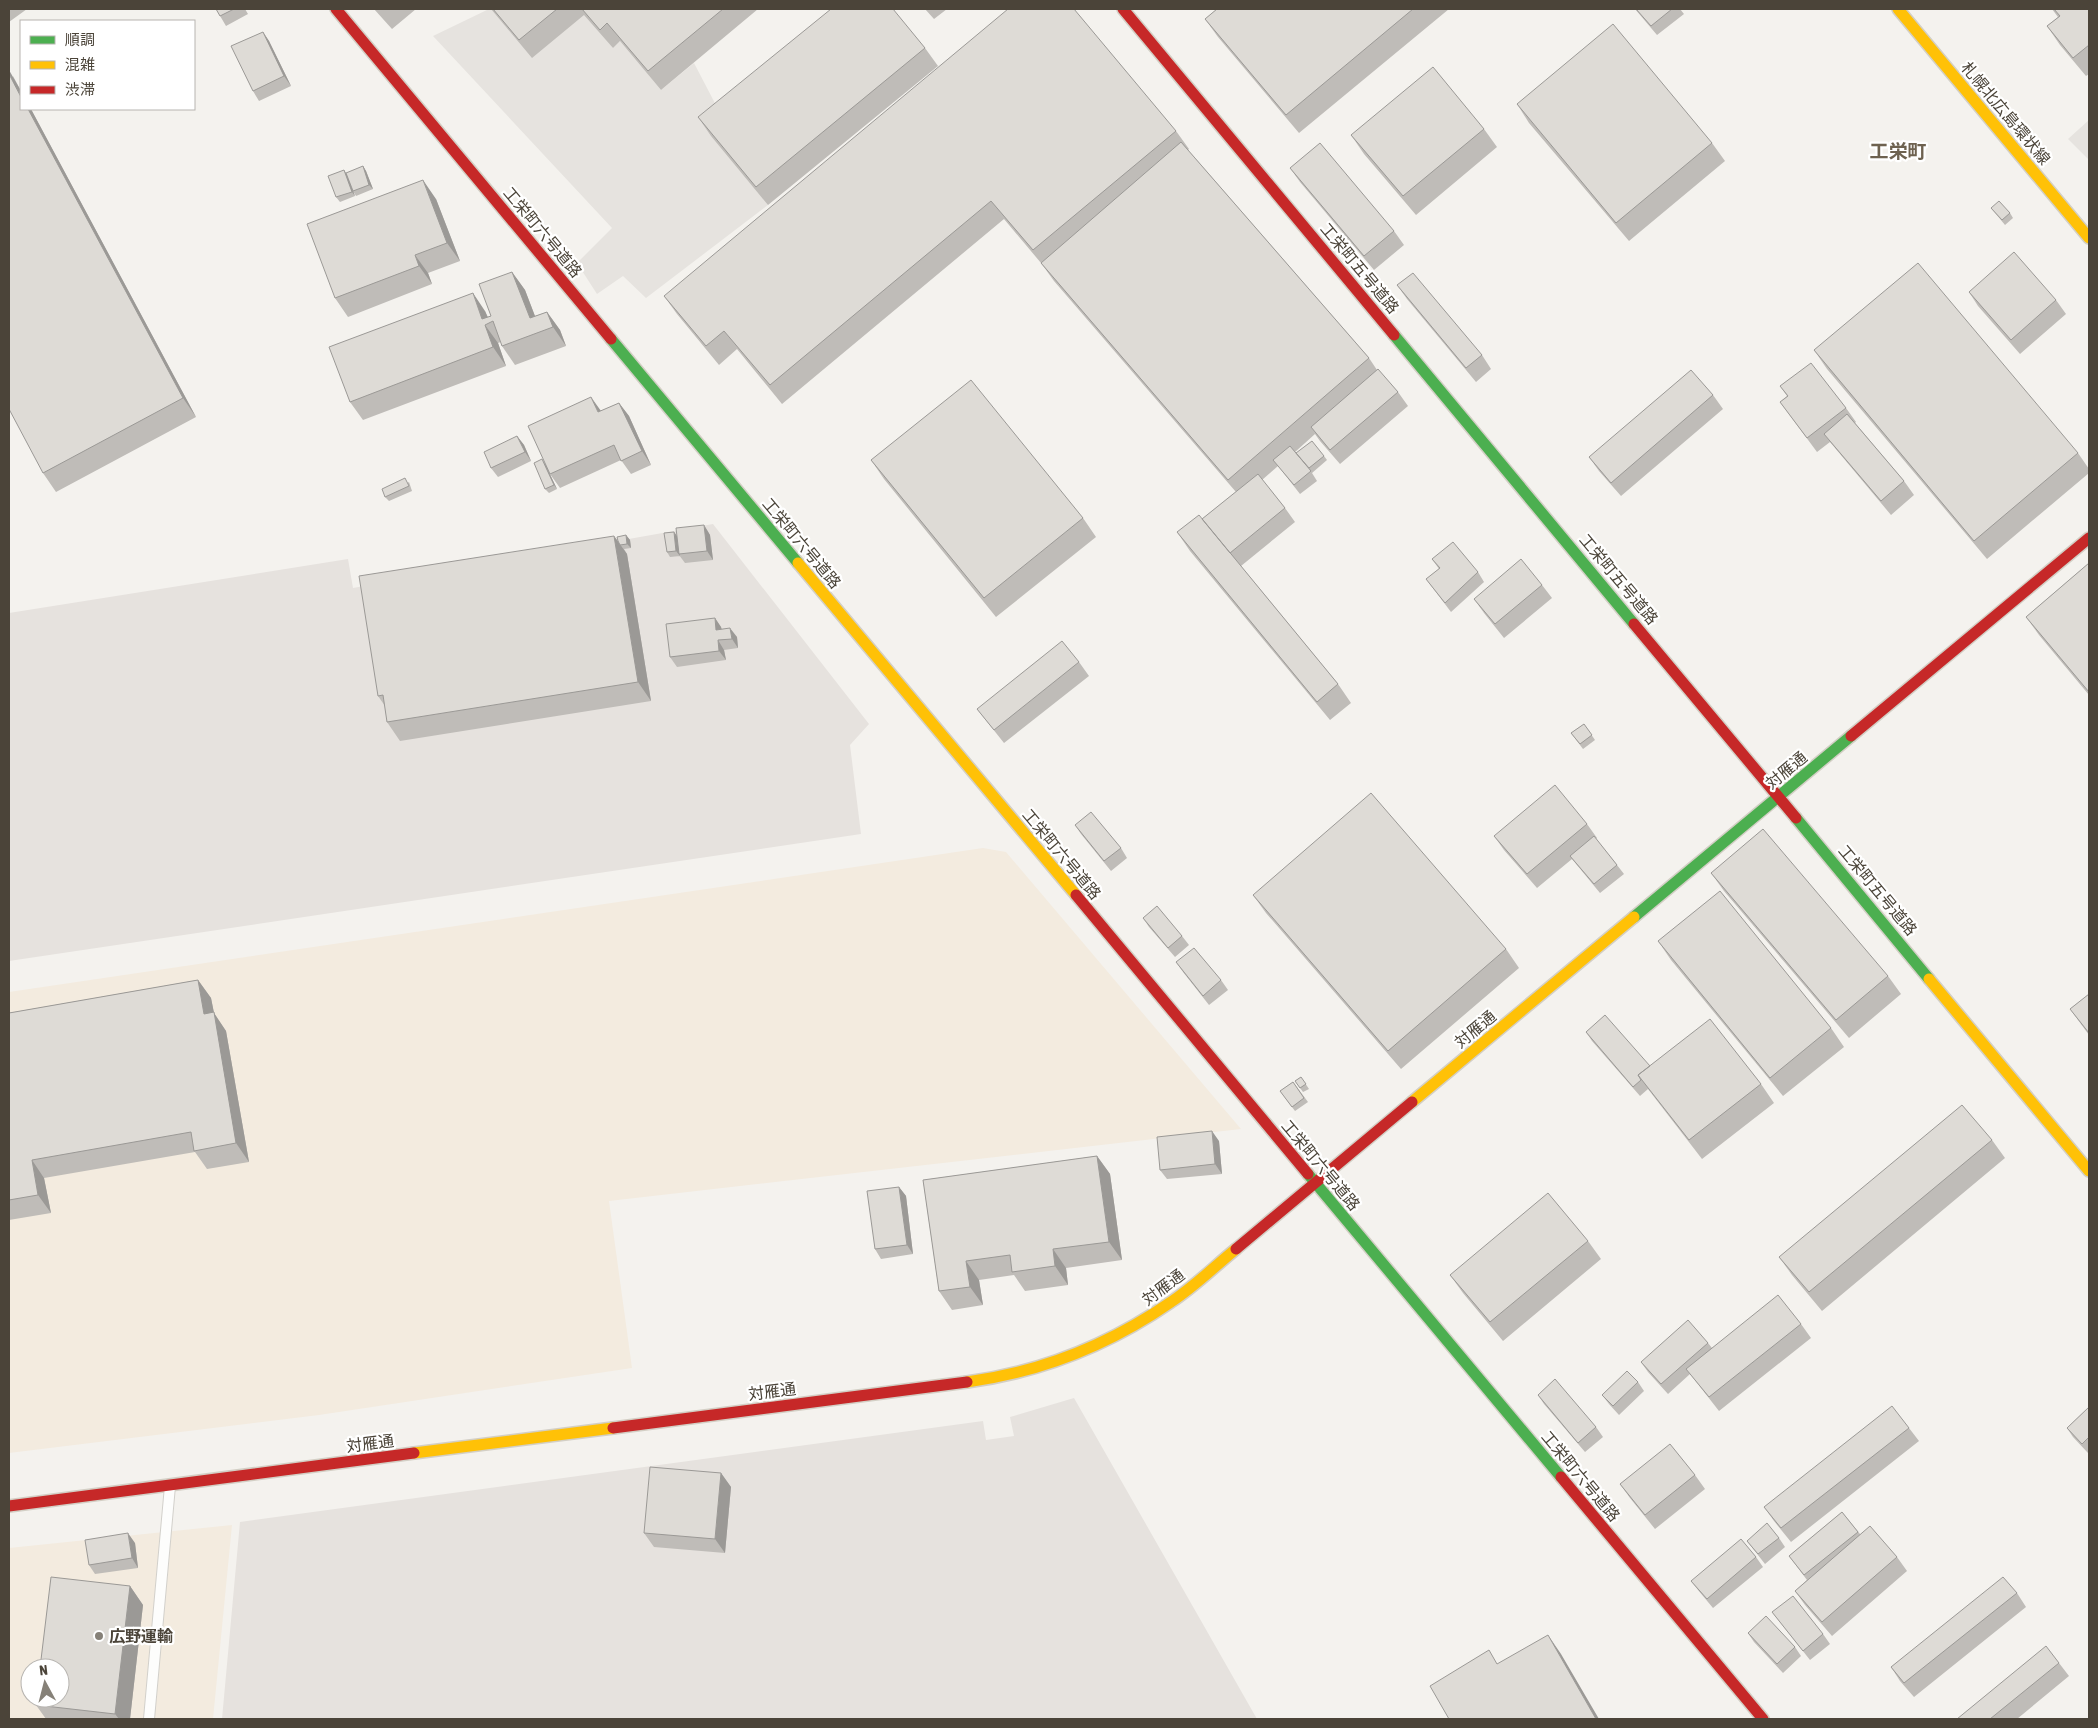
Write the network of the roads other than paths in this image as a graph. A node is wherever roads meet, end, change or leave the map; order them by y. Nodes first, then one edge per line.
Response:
1 (336, 9) edge
2 (1123, 9) edge
3 (1898, 9) edge
4 (2089, 238) edge
5 (2089, 538) edge
6 (1779, 797) junction
7 (2089, 1171) edge
8 (1315, 1183) junction
9 (170, 1485) junction
10 (9, 1506) edge
11 (149, 1719) edge
12 (1763, 1719) edge

1 - 8 street, 工栄町六号道路
2 - 6 street, 工栄町五号道路
3 - 4 street, 札幌北広島環状線
5 - 6 street, 対雁通
6 - 7 street, 工栄町五号道路
6 - 8 street, 対雁通
8 - 9 street, 対雁通
8 - 12 street, 工栄町六号道路
9 - 10 street, 対雁通
9 - 11 lane

